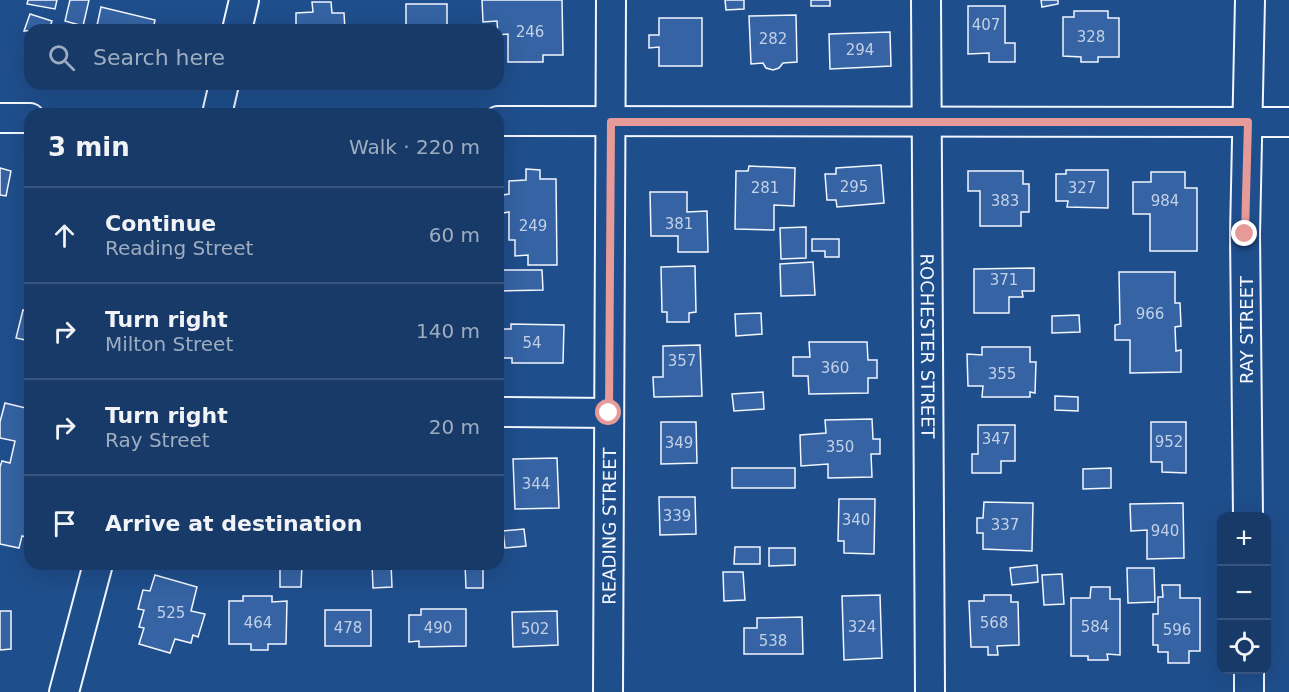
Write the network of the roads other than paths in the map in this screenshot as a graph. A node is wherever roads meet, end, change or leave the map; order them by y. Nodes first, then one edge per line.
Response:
1 (244, 0) edge
2 (611, 0) edge
3 (926, 0) edge
4 (1250, 0) edge
5 (238, 24) edge
6 (223, 90) edge
7 (218, 108) edge
8 (0, 118) edge
9 (24, 118) edge
10 (504, 121) edge
11 (611, 122) junction
12 (1248, 122) junction
13 (1289, 122) edge
14 (924, 123) junction
15 (504, 412) edge
16 (609, 413) junction
17 (1248, 512) edge
18 (96, 570) edge
19 (1249, 674) edge
20 (64, 692) edge
21 (608, 692) edge
22 (930, 692) edge
23 (1249, 692) edge

1 - 5 street
2 - 11 street, READING STREET
3 - 14 street, ROCHESTER STREET
4 - 12 street, RAY STREET
6 - 7 street
8 - 9 street
10 - 11 street
11 - 14 street
11 - 16 street, READING STREET
12 - 13 street
12 - 14 street
12 - 17 street, RAY STREET
14 - 22 street, ROCHESTER STREET
15 - 16 street
16 - 21 street, READING STREET
18 - 20 street
19 - 23 street

